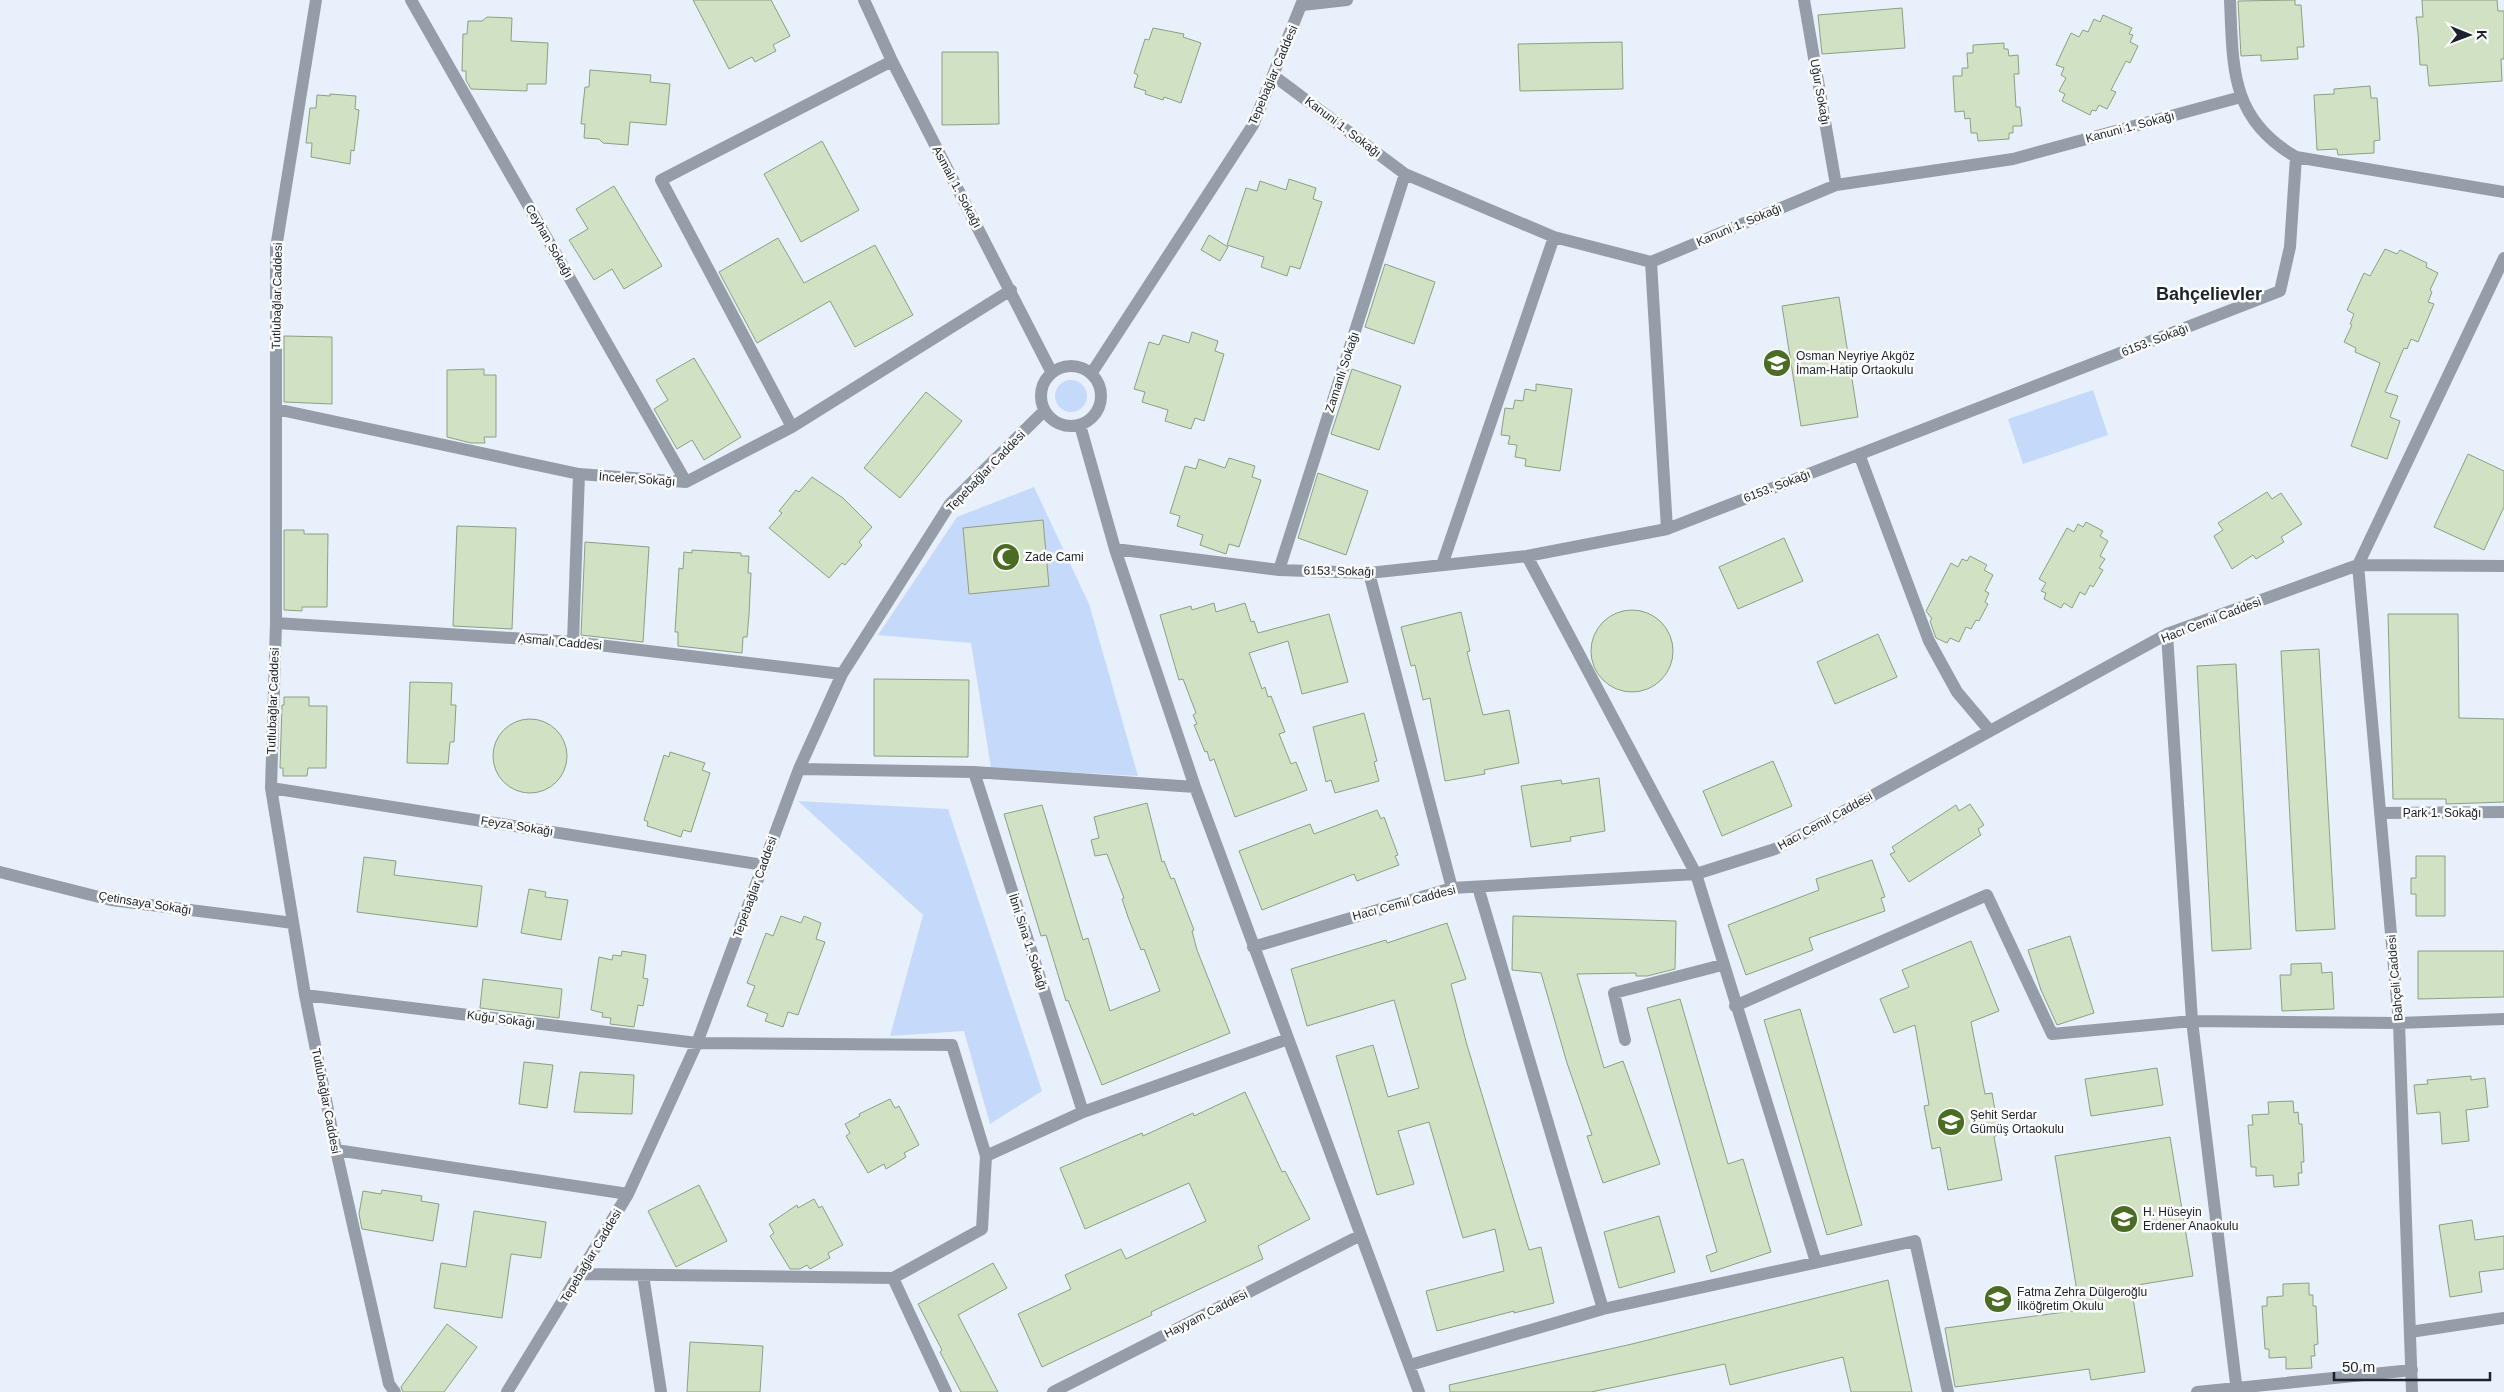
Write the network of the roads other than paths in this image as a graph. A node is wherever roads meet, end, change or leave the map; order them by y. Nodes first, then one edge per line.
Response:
1 (316, 0) edge
2 (412, 0) edge
3 (864, 0) edge
4 (1347, 0) edge
5 (1804, 0) edge
6 (2230, 0) edge
7 (1302, 3) edge
8 (892, 61) junction
9 (1274, 76) junction
10 (2241, 97) junction
11 (2296, 157) junction
12 (1406, 174) junction
13 (1836, 185) junction
14 (2504, 192) edge
15 (1554, 237) junction
16 (2504, 258) edge
17 (1651, 262) junction
18 (1011, 290) junction
19 (1052, 373) junction
20 (1090, 374) junction
21 (276, 409) junction
22 (1044, 411) junction
23 (1080, 425) junction
24 (792, 427) junction
25 (1859, 454) junction
26 (579, 474) junction
27 (686, 482) junction
28 (1667, 528) junction
29 (1115, 549) junction
30 (1527, 556) junction
31 (1442, 565) junction
32 (2358, 565) junction
33 (2504, 566) edge
34 (1279, 570) junction
35 (1369, 573) junction
36 (276, 622) junction
37 (2167, 634) junction
38 (573, 642) junction
39 (842, 674) junction
40 (1990, 731) junction
41 (798, 769) junction
42 (974, 772) junction
43 (270, 788) junction
44 (1195, 788) junction
45 (2504, 812) edge
46 (2380, 813) junction
47 (764, 864) junction
48 (0, 872) edge
49 (1696, 874) junction
50 (1478, 886) junction
51 (1452, 888) junction
52 (293, 923) junction
53 (1252, 947) junction
54 (1722, 965) junction
55 (305, 995) junction
56 (1735, 1006) junction
57 (2504, 1019) edge
58 (2192, 1021) junction
59 (2399, 1023) junction
60 (1288, 1039) junction
61 (1625, 1040) dead end
62 (697, 1044) junction
63 (1082, 1112) junction
64 (336, 1150) junction
65 (986, 1156) junction
66 (628, 1194) junction
67 (1359, 1236) junction
68 (1816, 1262) junction
69 (581, 1274) junction
70 (643, 1275) junction
71 (893, 1278) junction
72 (1603, 1308) junction
73 (2504, 1318) edge
74 (2410, 1332) junction
75 (1410, 1364) junction
76 (2412, 1370) junction
77 (2238, 1389) edge
78 (394, 1392) edge
79 (508, 1392) edge
80 (661, 1392) edge
81 (946, 1392) edge
82 (1053, 1392) edge
83 (1419, 1392) edge
84 (1948, 1392) edge
85 (2197, 1392) edge
86 (2412, 1392) edge

1 - 21 street, Tutlubağlar Caddesi
2 - 27 street, Ceyhan Sokağı
3 - 8 street, Asmalı 1. Sokağı
4 - 7 street
5 - 13 street, Uğur Sokağı
6 - 10 street
7 - 9 street, Tepebağlar Caddesi
8 - 18 street, Asmalı 1. Sokağı
8 - 24 street
9 - 12 street, Kanuni 1. Sokağı
9 - 20 street, Tepebağlar Caddesi
10 - 11 street
10 - 13 street, Kanuni 1. Sokağı
11 - 14 street
11 - 25 street, 6153. Sokağı
12 - 15 street, Kanuni 1. Sokağı
12 - 34 street, Zamanlı Sokağı
13 - 17 street, Kanuni 1. Sokağı
15 - 17 street, Kanuni 1. Sokağı
15 - 31 street
16 - 32 street
17 - 28 street
18 - 19 street, Asmalı 1. Sokağı
18 - 24 street, İnceler Sokağı
19 - 20 street
19 - 22 street
20 - 23 street
21 - 26 street, İnceler Sokağı
21 - 36 street, Tutlubağlar Caddesi
22 - 23 street
22 - 39 street, Tepebağlar Caddesi
23 - 29 street
24 - 27 street, İnceler Sokağı
25 - 28 street, 6153. Sokağı
25 - 40 street
26 - 27 street, İnceler Sokağı
26 - 38 street
28 - 30 street, 6153. Sokağı
29 - 34 street, 6153. Sokağı
29 - 44 street
30 - 31 street, 6153. Sokağı
30 - 49 street
31 - 35 street, 6153. Sokağı
32 - 33 street
32 - 37 street, Hacı Cemil Caddesi
32 - 46 street, Bahçeli Caddesi
34 - 35 street, 6153. Sokağı
35 - 51 street
36 - 38 street, Asmalı Caddesi
36 - 43 street, Tutlubağlar Caddesi
37 - 40 street, Hacı Cemil Caddesi
37 - 58 street
38 - 39 street, Asmalı Caddesi
39 - 41 street, Tepebağlar Caddesi
40 - 49 street, Hacı Cemil Caddesi
41 - 42 street
41 - 47 street, Tepebağlar Caddesi
42 - 44 street
42 - 63 street, İbni Sina 1. Sokağı
43 - 47 street, Feyza Sokağı
43 - 52 street, Tutlubağlar Caddesi
44 - 53 street
45 - 46 street, Park 1. Sokağı
46 - 59 street, Bahçeli Caddesi
47 - 62 street, Tepebağlar Caddesi
48 - 52 street, Çetinsaya Sokağı
49 - 50 street, Hacı Cemil Caddesi
49 - 54 street
50 - 51 street, Hacı Cemil Caddesi
50 - 72 street
51 - 53 street, Hacı Cemil Caddesi
52 - 55 street, Tutlubağlar Caddesi
53 - 60 street
54 - 56 street
54 - 61 street
55 - 62 street, Kuğu Sokağı
55 - 64 street, Tutlubağlar Caddesi
56 - 58 street
56 - 68 street
57 - 59 street
58 - 59 street
58 - 77 street
59 - 74 street, Bahçeli Caddesi
60 - 63 street
60 - 67 street
62 - 65 street, Kuğu Sokağı
62 - 66 street, Tepebağlar Caddesi
63 - 65 street
64 - 66 street
64 - 78 street, Tutlubağlar Caddesi
65 - 71 street
66 - 69 street, Tepebağlar Caddesi
67 - 75 street
67 - 82 street, Hayyam Caddesi
68 - 72 street
68 - 84 street
69 - 70 street
69 - 79 street, Tepebağlar Caddesi
70 - 71 street
70 - 80 street
71 - 81 street
72 - 75 street
73 - 74 street
74 - 76 street, Bahçeli Caddesi
75 - 83 street
76 - 77 street
76 - 86 street, Bahçeli Caddesi
77 - 85 street

